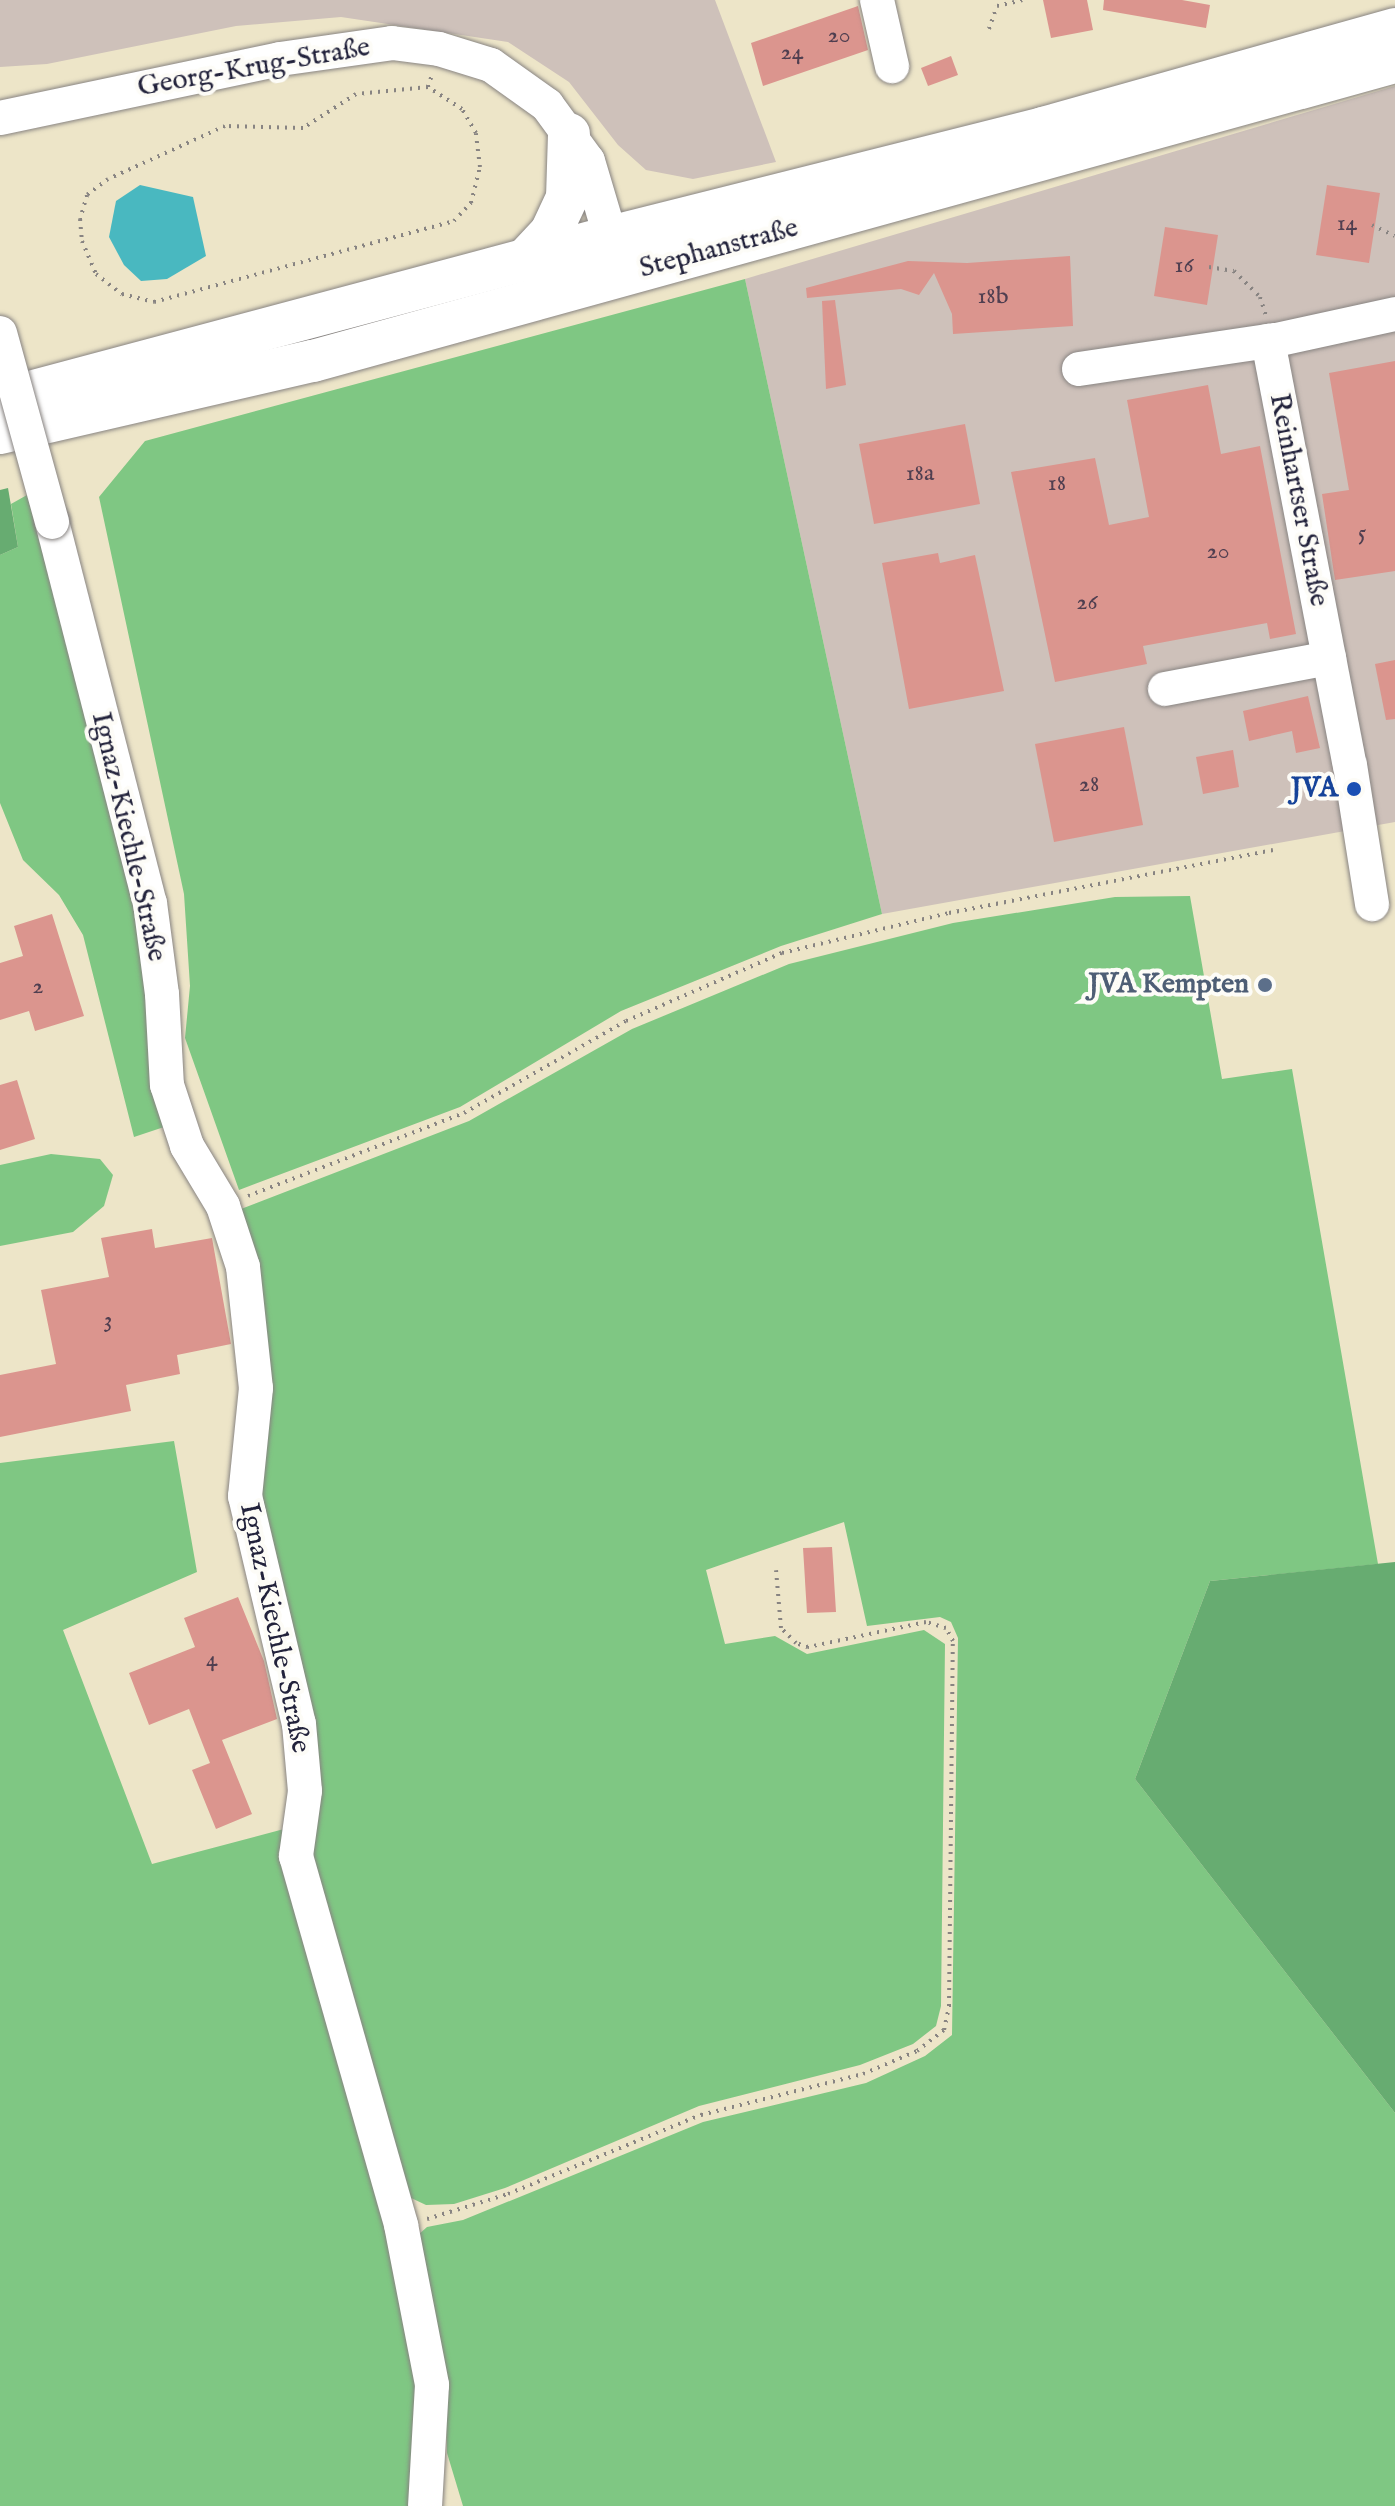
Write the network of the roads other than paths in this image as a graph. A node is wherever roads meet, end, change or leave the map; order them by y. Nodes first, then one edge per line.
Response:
1 (877, 0) edge
2 (1395, 29) edge
3 (1395, 62) edge
4 (892, 66) dead end
5 (0, 118) edge
6 (569, 134) junction
7 (616, 256) junction
8 (525, 260) junction
9 (1395, 314) edge
10 (0, 333) edge
11 (1272, 341) junction
12 (1079, 369) dead end
13 (0, 400) edge
14 (0, 433) edge
15 (1329, 658) junction
16 (1165, 689) dead end
17 (1372, 904) dead end
18 (425, 2506) edge

1 - 4 street
2 - 7 main road, Stephanstraße
3 - 7 main road, Stephanstraße
5 - 6 street, Georg-Krug-Straße
6 - 7 street, Georg-Krug-Straße
6 - 8 main road
7 - 8 main road, Stephanstraße
7 - 14 main road, Stephanstraße
8 - 13 main road, Stephanstraße
9 - 11 street
10 - 18 street, Ignaz-Kiechle-Straße, bridge
11 - 12 street
11 - 15 street, Reinhartser Straße
15 - 16 street
15 - 17 street, Reinhartser Straße

